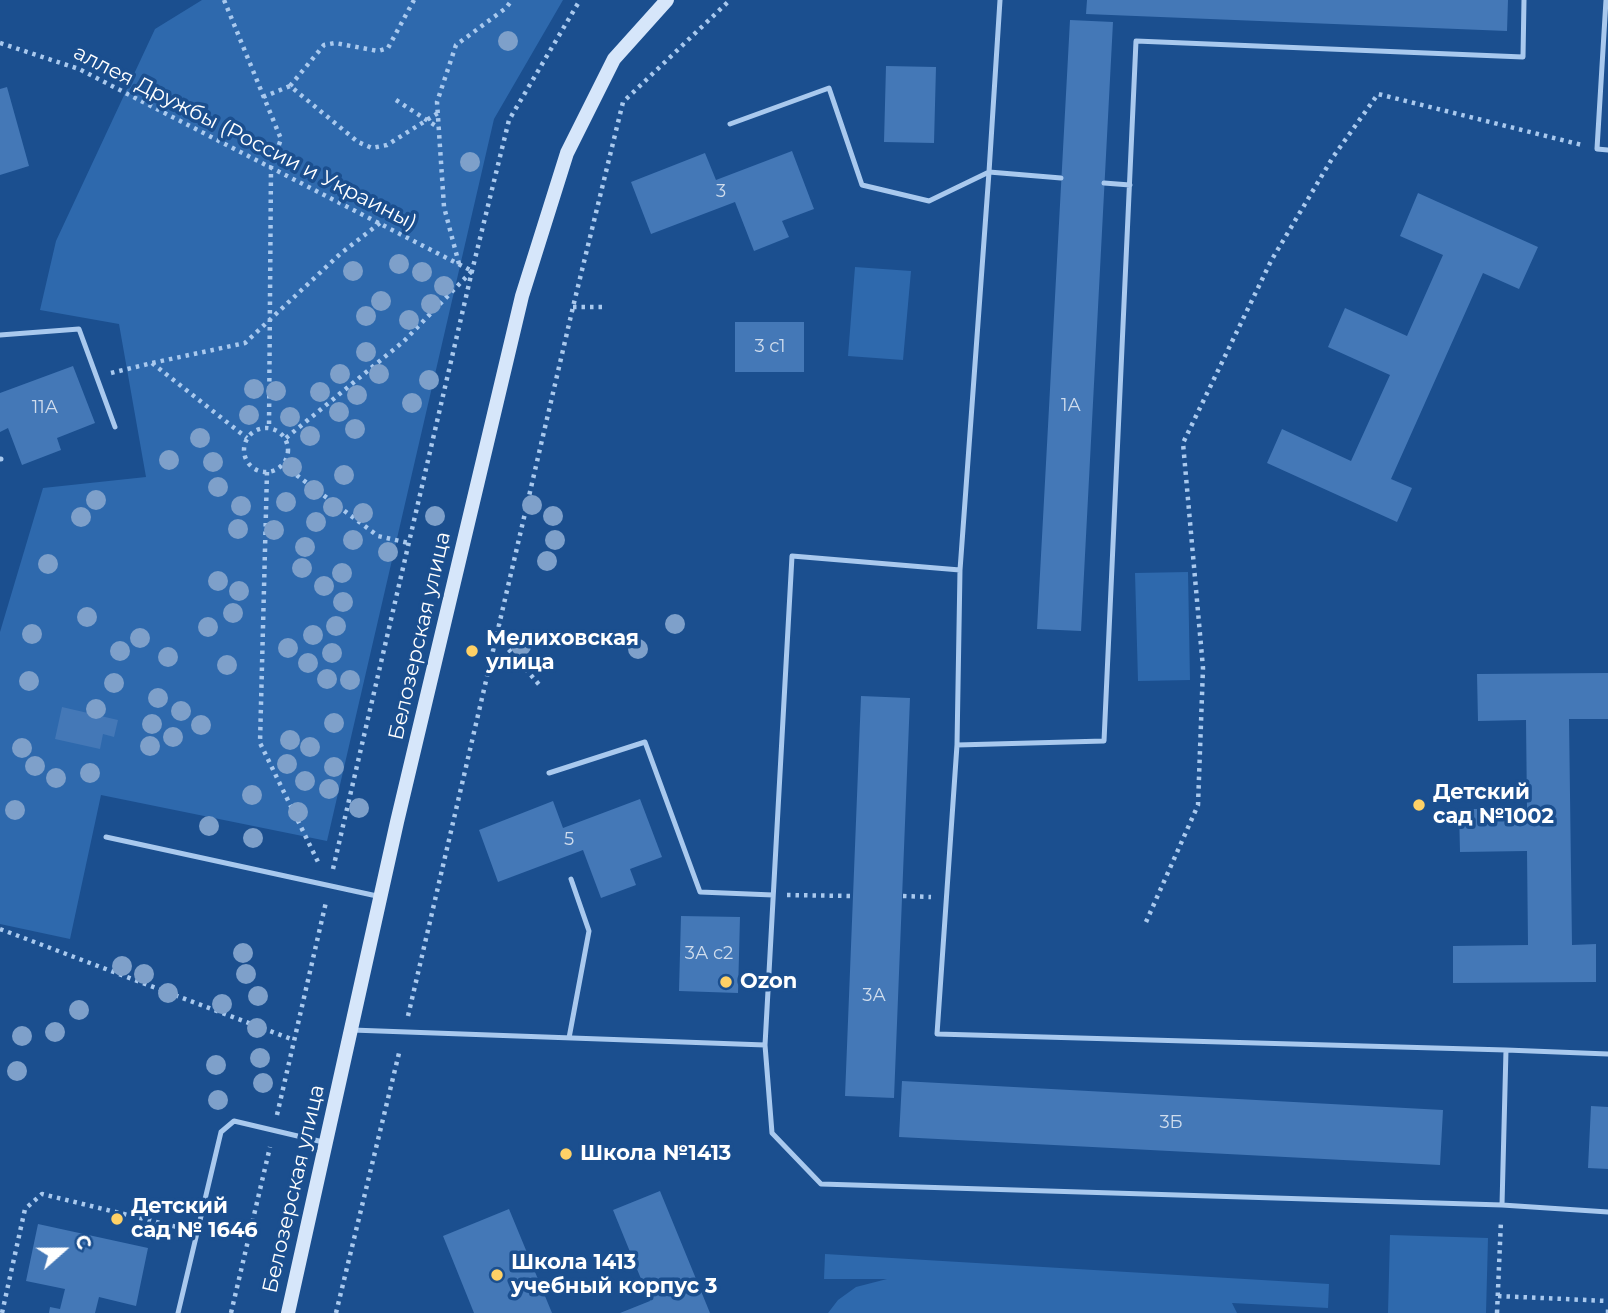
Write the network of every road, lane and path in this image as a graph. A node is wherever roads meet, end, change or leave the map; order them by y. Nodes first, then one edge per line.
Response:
1 (224, 0) edge
2 (414, 0) edge
3 (512, 0) edge
4 (580, 0) edge
5 (667, 0) edge
6 (730, 0) edge
7 (1000, 0) edge
8 (1524, 0) edge
9 (1606, 0) edge
10 (0, 43) edge
11 (290, 86) junction
12 (263, 97) junction
13 (396, 100) dead end
14 (438, 113) junction
15 (427, 120) junction
16 (730, 124) dead end
17 (439, 128) junction
18 (1597, 149) junction
19 (1608, 150) edge
20 (271, 167) junction
21 (989, 172) junction
22 (1061, 178) dead end
23 (1104, 183) dead end
24 (1130, 185) junction
25 (380, 223) junction
26 (458, 264) junction
27 (472, 271) junction
28 (573, 307) junction
29 (603, 307) dead end
30 (270, 321) junction
31 (0, 335) edge
32 (152, 363) junction
33 (97, 377) junction
34 (115, 427) dead end
35 (269, 428) junction
36 (247, 438) junction
37 (286, 438) junction
38 (283, 465) junction
39 (267, 472) junction
40 (409, 543) junction
41 (960, 570) junction
42 (495, 640) junction
43 (542, 688) dead end
44 (957, 745) junction
45 (550, 772) dead end
46 (106, 837) dead end
47 (571, 879) dead end
48 (329, 886) junction
49 (773, 895) junction
50 (853, 896) dead end
51 (903, 896) dead end
52 (380, 897) junction
53 (946, 897) junction
54 (1146, 922) dead end
55 (0, 929) edge
56 (351, 1030) junction
57 (404, 1032) junction
58 (569, 1038) junction
59 (294, 1040) junction
60 (765, 1045) junction
61 (1506, 1049) junction
62 (1608, 1054) edge
63 (274, 1129) junction
64 (326, 1142) junction
65 (1502, 1205) junction
66 (1608, 1212) edge
67 (198, 1232) junction
68 (1498, 1296) junction
69 (1608, 1303) edge
70 (2, 1313) edge
71 (178, 1313) edge
72 (231, 1313) edge
73 (288, 1313) edge
74 (336, 1313) edge
75 (1497, 1313) edge
76 (1608, 1313) edge

1 - 12 path
2 - 11 path
3 - 14 path
4 - 27 path
5 - 52 street, Белозерская улица
6 - 28 path
7 - 21 lane
8 - 24 lane
9 - 18 lane
10 - 20 path, аллея Дружбы (России и Украины)
11 - 12 path
11 - 15 path
12 - 20 path
13 - 15 path
14 - 15 path
14 - 17 path
15 - 17 path
16 - 21 lane
17 - 26 path
18 - 19 lane
18 - 54 path
20 - 25 path, аллея Дружбы (России и Украины)
20 - 30 path
21 - 22 lane
21 - 41 lane
23 - 24 lane
24 - 44 lane
25 - 26 path, аллея Дружбы (России и Украины)
25 - 30 path
26 - 27 path, аллея Дружбы (России и Украины)
27 - 37 path
27 - 40 path
28 - 29 path
28 - 42 path
30 - 32 path
30 - 35 path
31 - 33 lane
32 - 33 path
32 - 36 path
33 - 34 lane
35 - 36 path
35 - 37 path
36 - 39 path
37 - 38 path
38 - 39 path
38 - 40 path
39 - 48 path
40 - 48 path
41 - 44 lane
41 - 49 lane
42 - 43 path
42 - 57 path
44 - 53 lane
45 - 49 lane
46 - 48 lane
47 - 58 lane
48 - 52 lane
48 - 59 path
49 - 50 path
49 - 60 lane
51 - 53 path
52 - 56 street, Белозерская улица
53 - 61 lane
55 - 59 path
56 - 57 lane
56 - 64 street, Белозерская улица
57 - 58 lane
57 - 74 path
58 - 60 lane
59 - 63 path
60 - 65 lane
61 - 62 lane
61 - 65 lane
63 - 64 lane
63 - 67 lane
63 - 72 path
64 - 73 street, Белозерская улица
65 - 66 lane
65 - 68 path
67 - 70 path
67 - 71 lane
68 - 69 path
68 - 75 path
69 - 76 path

